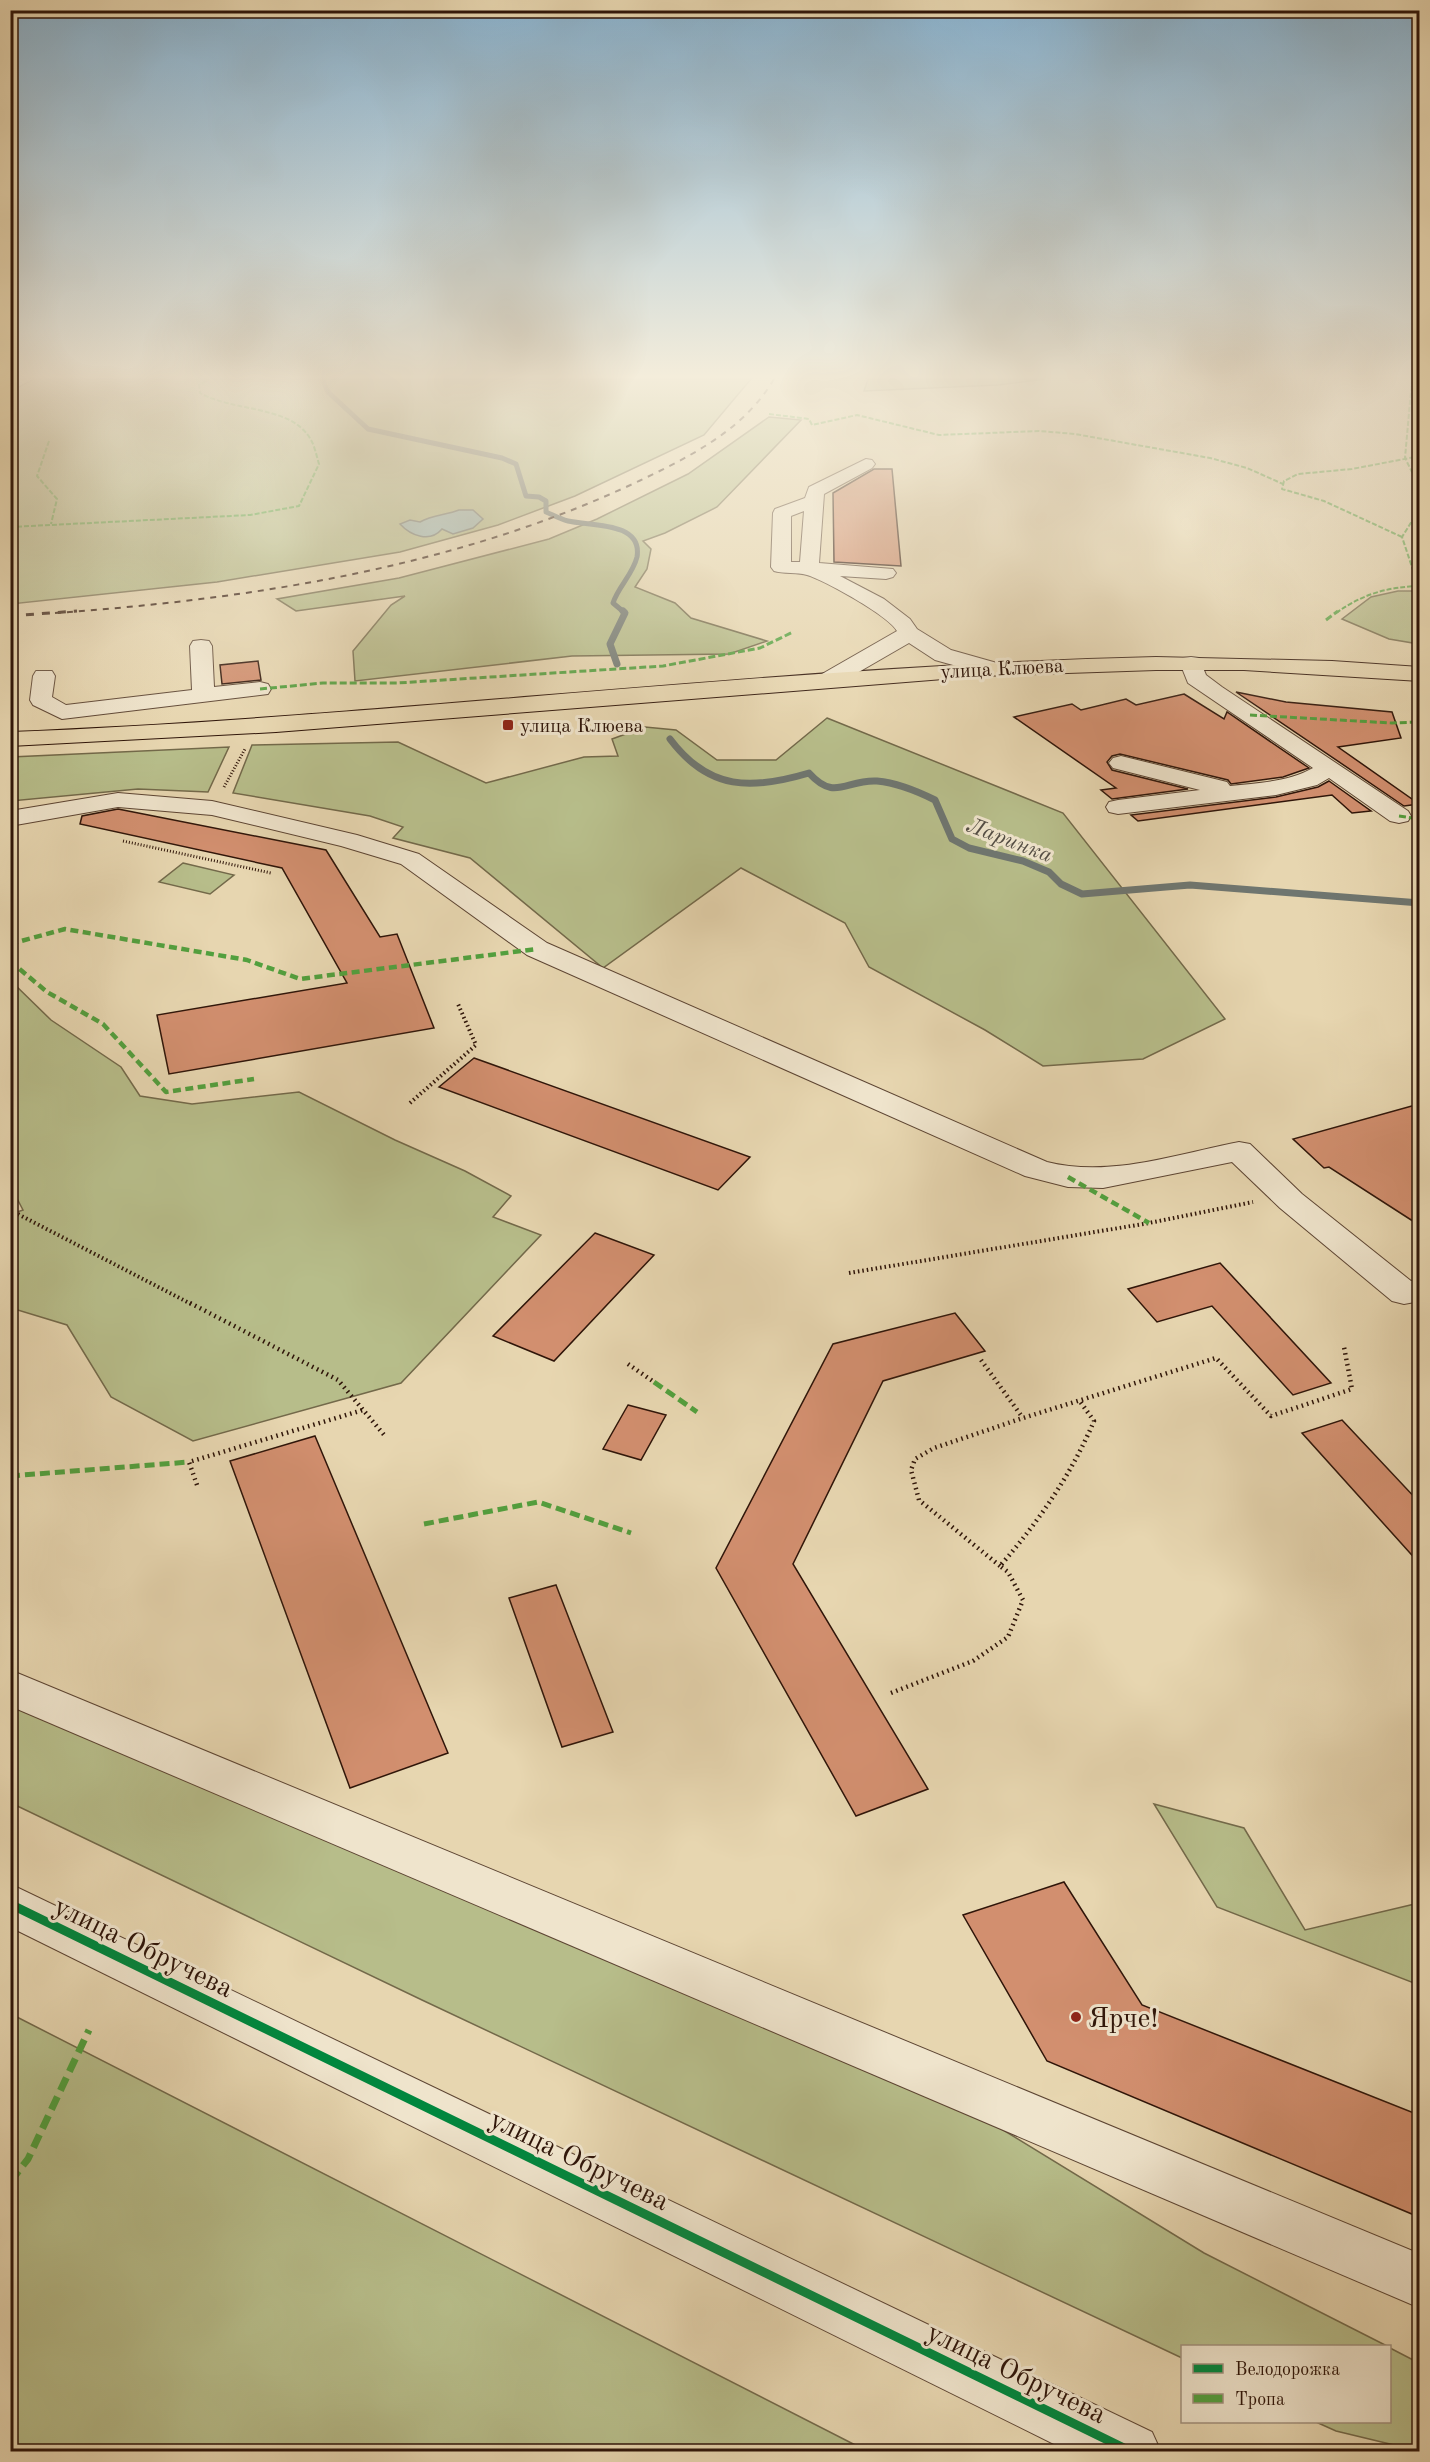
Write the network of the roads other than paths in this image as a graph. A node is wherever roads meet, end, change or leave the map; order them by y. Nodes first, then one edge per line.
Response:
1 (814, 494) edge
2 (813, 502) junction
3 (809, 568) junction
4 (886, 573) dead end
5 (908, 633) junction
6 (201, 646) dead end
7 (1191, 663) junction
8 (989, 668) junction
9 (1419, 674) edge
10 (44, 676) dead end
11 (830, 679) junction
12 (260, 689) dead end
13 (203, 695) junction
14 (62, 712) junction
15 (52, 738) junction
16 (10, 739) edge
17 (1121, 764) dead end
18 (1265, 766) dead end
19 (1330, 768) junction
20 (1298, 783) junction
21 (1245, 790) junction
22 (1118, 807) dead end
23 (1399, 816) dead end
24 (10, 819) edge
25 (1419, 1290) edge
26 (10, 1687) edge
27 (10, 1904) edge
28 (1419, 2281) edge
29 (1132, 2451) edge

1 - 2 street
2 - 3 street
2 - 3 street
3 - 4 street
3 - 5 street
5 - 8 street
5 - 11 street
6 - 13 street
7 - 8 main road, улица Клюева
7 - 9 main road, улица Клюева
7 - 19 street
8 - 11 main road, улица Клюева
10 - 14 street
11 - 15 main road, улица Клюева
12 - 13 street
13 - 14 street
14 - 15 street
15 - 16 main road, улица Клюева
17 - 21 street
18 - 20 street
19 - 20 street
19 - 23 street
20 - 21 street
21 - 22 street
24 - 25 street
26 - 28 street
27 - 29 street, улица Обручева

